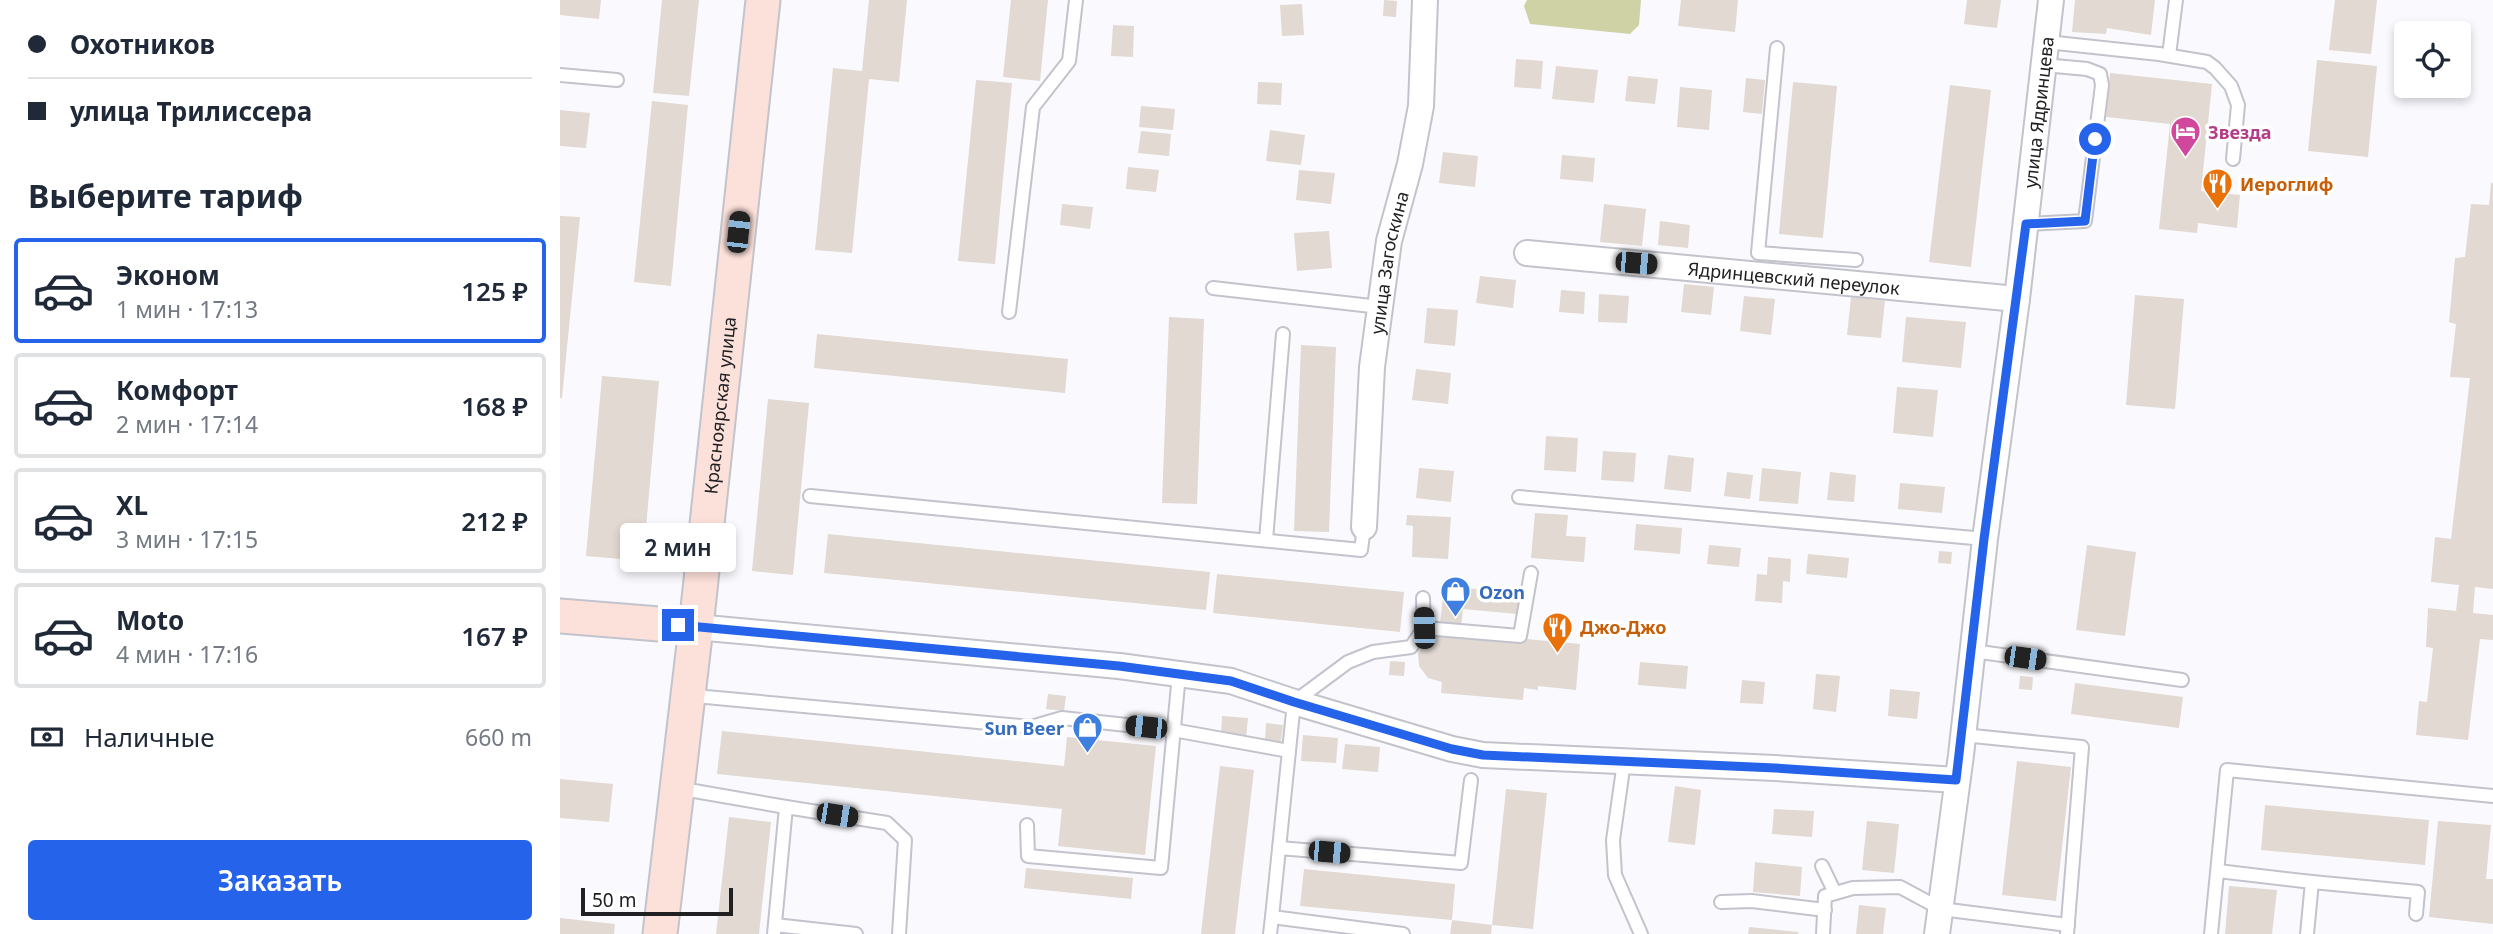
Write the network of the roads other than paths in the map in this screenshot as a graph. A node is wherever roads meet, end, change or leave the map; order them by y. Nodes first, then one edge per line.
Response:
1 (763, 0) edge
2 (1076, 0) edge
3 (1425, 0) edge
4 (2051, 0) edge
5 (2176, 0) edge
6 (1777, 48) dead end
7 (2046, 53) junction
8 (2169, 55) junction
9 (560, 75) edge
10 (617, 80) dead end
11 (2233, 159) dead end
12 (2026, 224) junction
13 (1527, 253) dead end
14 (1856, 260) dead end
15 (1213, 288) dead end
16 (2017, 299) junction
17 (1380, 307) junction
18 (1009, 312) dead end
19 (1283, 334) dead end
20 (810, 496) dead end
21 (1519, 497) dead end
22 (1364, 527) joint
23 (1984, 539) junction
24 (1266, 540) junction
25 (1531, 573) dead end
26 (1423, 598) dead end
27 (560, 616) edge
28 (696, 627) junction
29 (1424, 628) junction
30 (1973, 651) junction
31 (1179, 674) junction
32 (2182, 680) dead end
33 (688, 694) junction
34 (1294, 702) junction
35 (1173, 730) junction
36 (1963, 735) junction
37 (1289, 751) junction
38 (1624, 762) junction
39 (1471, 780) dead end
40 (1956, 780) junction
41 (677, 788) junction
42 (2493, 796) edge
43 (786, 807) junction
44 (1027, 825) dead end
45 (1279, 848) junction
46 (1822, 866) dead end
47 (2218, 871) junction
48 (2312, 882) junction
49 (1835, 893) junction
50 (1721, 902) dead end
51 (1941, 909) junction
52 (1825, 910) junction
53 (2416, 914) dead end
54 (1272, 917) junction
55 (774, 929) edge
56 (2067, 930) edge
57 (803, 931) edge
58 (660, 934) edge
59 (856, 934) edge
60 (899, 934) edge
61 (1270, 934) edge
62 (1403, 934) edge
63 (1641, 934) edge
64 (1824, 934) edge
65 (1937, 934) edge
66 (2211, 934) edge
67 (2308, 934) edge

1 - 28 street, Красноярская улица
2 - 18 lane
3 - 17 street, улица Загоскина
4 - 7 street, улица Ядринцева
5 - 8 lane
6 - 14 lane
7 - 8 lane
7 - 12 street, улица Ядринцева
7 - 12 lane
8 - 11 lane
9 - 10 lane
12 - 16 street, улица Ядринцева
13 - 16 street, Ядринцевский переулок
15 - 17 lane
16 - 23 street, улица Ядринцева
17 - 22 street, улица Загоскина
19 - 24 lane
20 - 24 lane
21 - 23 lane
22 - 24 lane
23 - 30 street, улица Ядринцева
25 - 29 lane
26 - 29 lane
27 - 28 street
28 - 31 street
28 - 33 street, Красноярская улица
29 - 34 lane
30 - 32 lane
30 - 36 street, улица Ядринцева
31 - 34 street
31 - 35 lane
33 - 35 lane
33 - 41 street, Красноярская улица
34 - 37 lane
34 - 38 street
35 - 37 lane
35 - 44 lane
36 - 40 street, улица Ядринцева
36 - 56 lane
37 - 45 lane
38 - 40 street
38 - 63 lane
39 - 45 lane
40 - 51 street, улица Ядринцева
41 - 43 lane
41 - 58 street, Красноярская улица
42 - 47 lane
43 - 55 lane
43 - 60 lane
45 - 54 lane
46 - 49 lane
47 - 48 lane
47 - 66 lane
48 - 53 lane
48 - 67 lane
49 - 51 lane
49 - 52 lane
50 - 52 lane
51 - 56 lane
51 - 65 street, улица Ядринцева
52 - 64 lane
54 - 61 lane
54 - 62 lane
55 - 57 lane
57 - 59 lane

